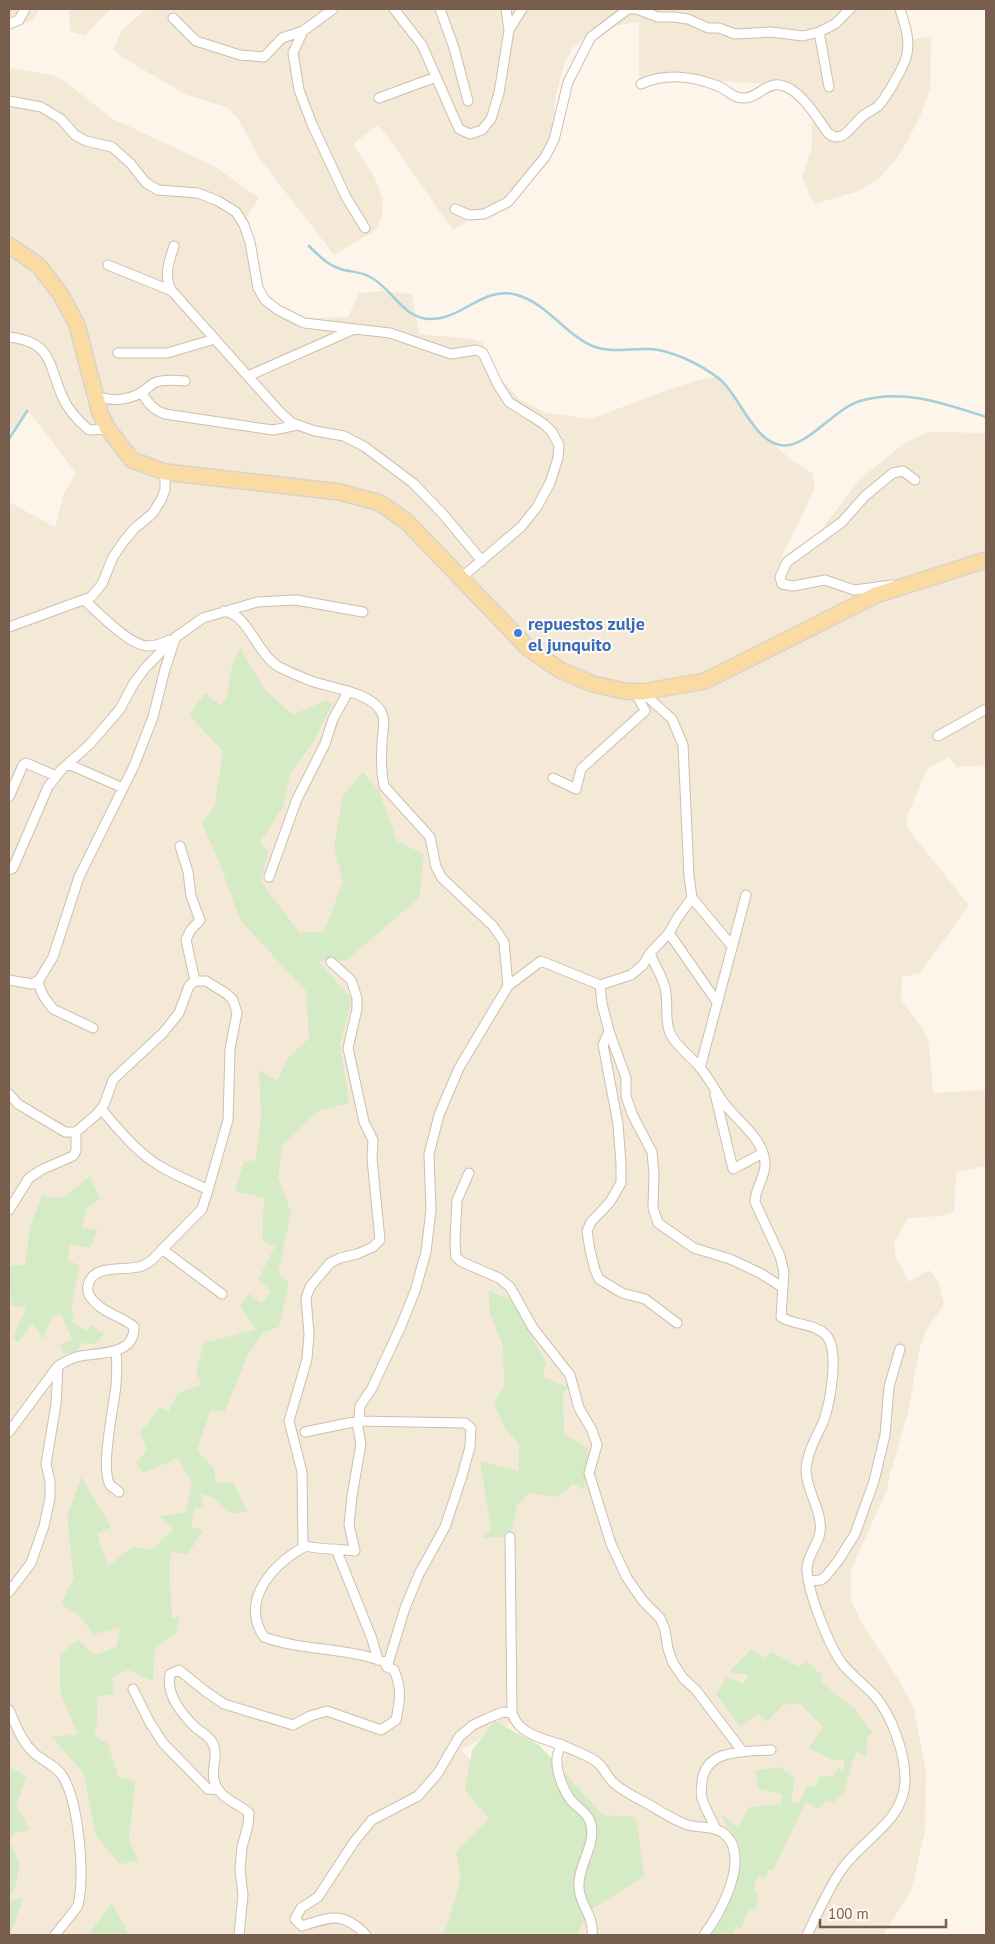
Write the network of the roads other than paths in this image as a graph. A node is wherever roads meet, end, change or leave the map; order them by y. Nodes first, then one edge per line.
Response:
1 (25, 9) edge
2 (333, 9) edge
3 (394, 9) edge
4 (440, 9) edge
5 (506, 9) edge
6 (522, 9) edge
7 (850, 9) edge
8 (900, 9) edge
9 (173, 18) dead end
10 (9, 24) edge
11 (509, 30) junction
12 (303, 31) junction
13 (819, 32) junction
14 (436, 77) junction
15 (641, 84) dead end
16 (829, 87) dead end
17 (379, 98) dead end
18 (9, 101) edge
19 (468, 101) dead end
20 (455, 209) dead end
21 (365, 228) dead end
22 (9, 245) edge
23 (174, 246) dead end
24 (108, 265) dead end
25 (172, 291) junction
26 (354, 329) junction
27 (9, 337) edge
28 (215, 339) junction
29 (118, 353) dead end
30 (248, 376) junction
31 (185, 381) dead end
32 (141, 392) junction
33 (95, 395) junction
34 (298, 425) junction
35 (108, 429) junction
36 (165, 472) junction
37 (915, 480) dead end
38 (986, 560) edge
39 (482, 561) junction
40 (461, 578) junction
41 (904, 586) junction
42 (84, 600) junction
43 (224, 611) junction
44 (364, 612) dead end
45 (9, 627) edge
46 (176, 637) junction
47 (638, 691) junction
48 (348, 692) junction
49 (986, 710) edge
50 (938, 736) dead end
51 (68, 764) junction
52 (56, 776) junction
53 (553, 778) dead end
54 (123, 788) junction
55 (9, 797) edge
56 (180, 846) dead end
57 (9, 870) edge
58 (269, 877) dead end
59 (746, 895) dead end
60 (692, 898) junction
61 (669, 933) junction
62 (732, 946) junction
63 (650, 953) junction
64 (331, 962) dead end
65 (9, 980) edge
66 (37, 981) junction
67 (195, 982) junction
68 (600, 985) junction
69 (508, 986) junction
70 (717, 1002) junction
71 (93, 1028) dead end
72 (609, 1031) junction
73 (700, 1068) junction
74 (714, 1090) junction
75 (9, 1094) edge
76 (101, 1109) junction
77 (76, 1132) junction
78 (763, 1153) junction
79 (469, 1173) dead end
80 (208, 1190) junction
81 (9, 1210) edge
82 (162, 1249) junction
83 (782, 1287) junction
84 (222, 1294) dead end
85 (677, 1323) dead end
86 (900, 1349) dead end
87 (116, 1350) junction
88 (58, 1366) junction
89 (358, 1421) junction
90 (9, 1432) edge
91 (305, 1432) dead end
92 (119, 1492) dead end
93 (510, 1537) dead end
94 (303, 1548) junction
95 (336, 1549) junction
96 (810, 1581) junction
97 (9, 1592) edge
98 (378, 1660) junction
99 (387, 1666) junction
100 (133, 1689) dead end
101 (9, 1710) edge
102 (512, 1713) junction
103 (561, 1744) junction
104 (772, 1750) dead end
105 (743, 1752) junction
106 (219, 1790) junction
107 (716, 1830) junction
108 (55, 1935) edge
109 (239, 1935) edge
110 (366, 1935) edge
111 (592, 1935) edge
112 (704, 1935) edge
113 (806, 1935) edge

1 - 10 street
2 - 12 street
3 - 14 street
4 - 19 street
5 - 11 street
6 - 11 street
7 - 13 street
8 - 15 street
9 - 12 street
11 - 14 street
12 - 21 street
13 - 16 street
13 - 20 street
14 - 17 street
18 - 26 street
22 - 33 main road
23 - 25 street
24 - 25 street
25 - 28 street
26 - 30 street
26 - 39 street
27 - 35 street
28 - 29 street
28 - 30 street
30 - 34 street
31 - 32 street
32 - 33 street
32 - 34 street
33 - 35 main road
34 - 39 street
35 - 36 main road
36 - 40 main road
36 - 42 street
37 - 41 street
38 - 41 main road
39 - 40 street
40 - 47 main road
41 - 47 main road
42 - 45 street
42 - 46 street
43 - 44 street
43 - 46 street
43 - 48 street
46 - 51 street
46 - 54 street
47 - 53 street
47 - 60 street
48 - 58 street
48 - 69 street
49 - 50 street
51 - 52 street
51 - 54 street
52 - 55 street
52 - 57 street
54 - 66 street
56 - 67 street
59 - 62 street
60 - 61 street
60 - 62 street
61 - 63 street
61 - 70 street
62 - 70 street
63 - 68 street
63 - 73 street
64 - 94 street
65 - 66 street
66 - 71 street
67 - 76 street
67 - 80 street
68 - 69 street
68 - 72 street
69 - 89 street
70 - 73 street
72 - 83 street
72 - 85 street
73 - 74 street
74 - 78 street
74 - 78 street
75 - 77 street
76 - 77 street
76 - 80 street
77 - 81 street
78 - 83 street
79 - 105 street
80 - 82 street
82 - 84 street
82 - 87 street
83 - 96 street
86 - 96 street
87 - 88 street
87 - 92 street
88 - 90 street
88 - 97 street
89 - 91 street
89 - 95 street
89 - 99 street
93 - 102 street
94 - 95 street
94 - 98 street
95 - 98 street
96 - 113 street
98 - 99 street
99 - 106 street
100 - 106 street
101 - 108 street
102 - 103 street
102 - 110 street
103 - 107 street
103 - 111 street
104 - 105 street
105 - 107 street
106 - 109 street
107 - 112 street

